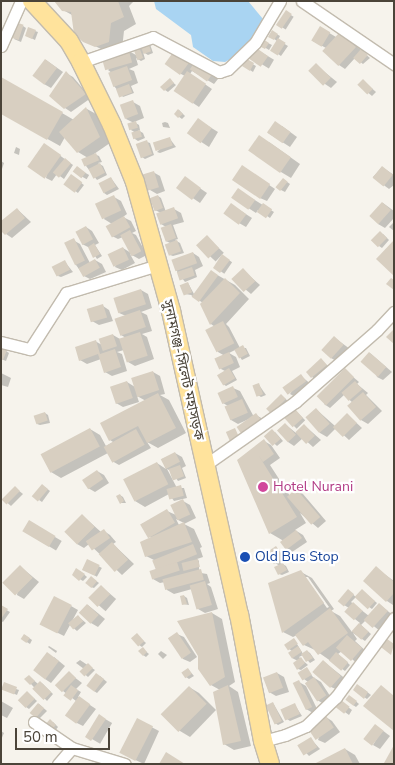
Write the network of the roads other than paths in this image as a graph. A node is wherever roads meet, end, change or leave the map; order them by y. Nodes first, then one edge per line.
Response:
1 (21, 1) edge
2 (32, 1) edge
3 (280, 1) edge
4 (302, 1) edge
5 (1, 46) edge
6 (81, 62) junction
7 (394, 64) edge
8 (158, 265) junction
9 (394, 312) edge
10 (1, 342) edge
11 (205, 465) junction
12 (394, 618) edge
13 (34, 722) dead end
14 (263, 741) junction
15 (72, 748) junction
16 (58, 764) edge
17 (125, 764) edge
18 (270, 764) edge

1 - 5 street
2 - 6 main road, সুনামগঞ্জ-সিলেট মহাসড়ক
3 - 6 street
4 - 7 street
6 - 8 main road, সুনামগঞ্জ-সিলেট মহাসড়ক
8 - 10 street
8 - 11 main road, সুনামগঞ্জ-সিলেট মহাসড়ক
9 - 11 street
11 - 14 main road, সুনামগঞ্জ-সিলেট মহাসড়ক
12 - 14 street
13 - 15 street
14 - 18 main road, সুনামগঞ্জ-সিলেট মহাসড়ক
15 - 16 street
15 - 17 street

